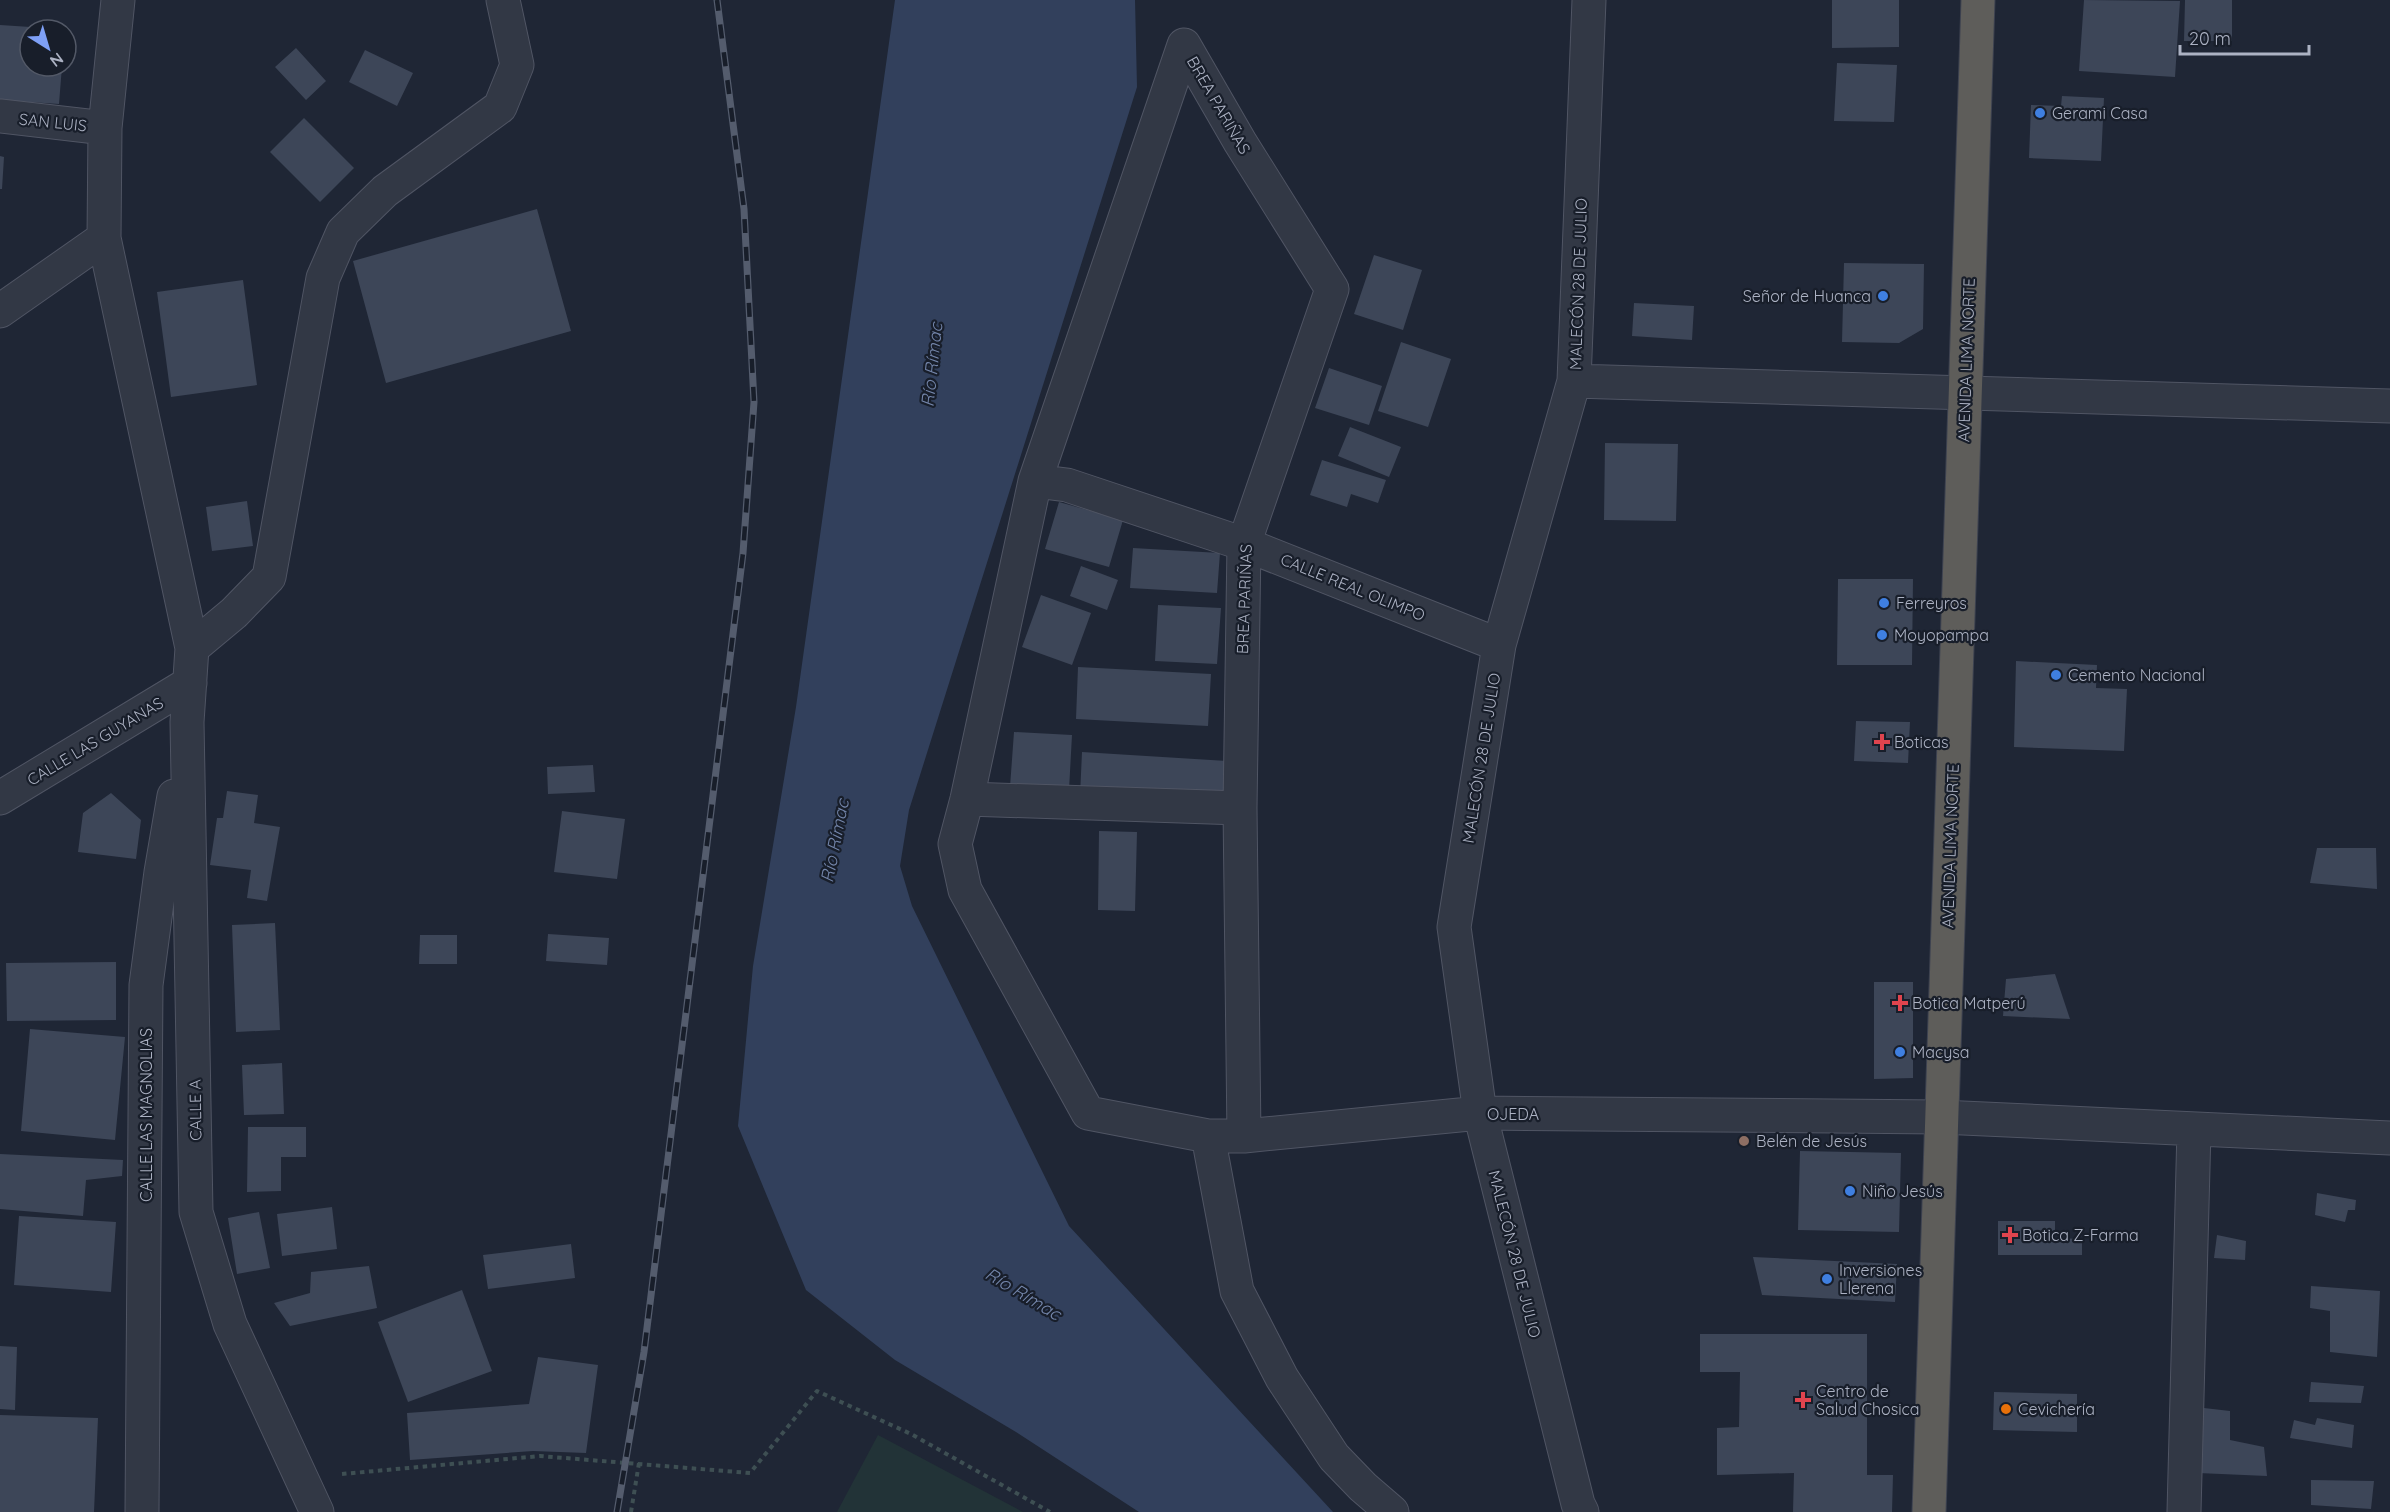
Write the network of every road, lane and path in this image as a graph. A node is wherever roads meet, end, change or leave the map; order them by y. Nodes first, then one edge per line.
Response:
1 (118, 0) edge
2 (503, 0) edge
3 (1589, 0) edge
4 (1978, 0) edge
5 (0, 116) edge
6 (105, 128) junction
7 (104, 238) junction
8 (0, 311) edge
9 (1574, 381) junction
10 (1965, 394) junction
11 (2390, 406) edge
12 (1035, 481) junction
13 (1244, 544) junction
14 (1499, 645) junction
15 (192, 648) junction
16 (190, 683) junction
17 (188, 722) junction
18 (0, 798) edge
19 (967, 799) junction
20 (1240, 808) junction
21 (1480, 1113) junction
22 (1941, 1117) junction
23 (2194, 1129) junction
24 (1208, 1136) junction
25 (1244, 1136) junction
26 (2390, 1138) edge
27 (639, 1462) junction
28 (302, 1478) junction
29 (1573, 1509) edge
30 (142, 1512) edge
31 (317, 1512) edge
32 (631, 1512) edge
33 (1050, 1512) edge
34 (1392, 1512) edge
35 (1929, 1512) edge
36 (2184, 1512) edge

1 - 6 street, CALLE A
2 - 15 street
3 - 9 street, MALECÓN 28 DE JULIO
4 - 10 highway, AVENIDA LIMA NORTE
5 - 6 street, SAN LUIS
6 - 7 street, CALLE A
7 - 8 street
7 - 15 street, CALLE A
9 - 10 street
9 - 14 street, MALECÓN 28 DE JULIO
10 - 11 street
10 - 22 highway, AVENIDA LIMA NORTE
12 - 13 street, CALLE REAL OLIMPO
12 - 13 street, BREA PARIÑAS
12 - 19 street
13 - 14 street, CALLE REAL OLIMPO
13 - 20 street, BREA PARIÑAS
14 - 21 street, MALECÓN 28 DE JULIO
15 - 16 street, CALLE A
16 - 17 street, CALLE A
16 - 18 street, CALLE LAS GUYANAS
17 - 28 street, CALLE A
17 - 30 street, CALLE LAS MAGNOLIAS
19 - 20 street
19 - 24 street, OJEDA
20 - 25 street, BREA PARIÑAS
21 - 22 street, OJEDA
21 - 25 street, OJEDA
21 - 29 street, MALECÓN 28 DE JULIO
22 - 23 street, OJEDA
22 - 35 highway, AVENIDA LIMA NORTE
23 - 26 street, OJEDA
23 - 36 street
24 - 25 street, OJEDA
24 - 34 street
27 - 28 path
27 - 32 path
27 - 33 path
28 - 31 street, CALLE A

